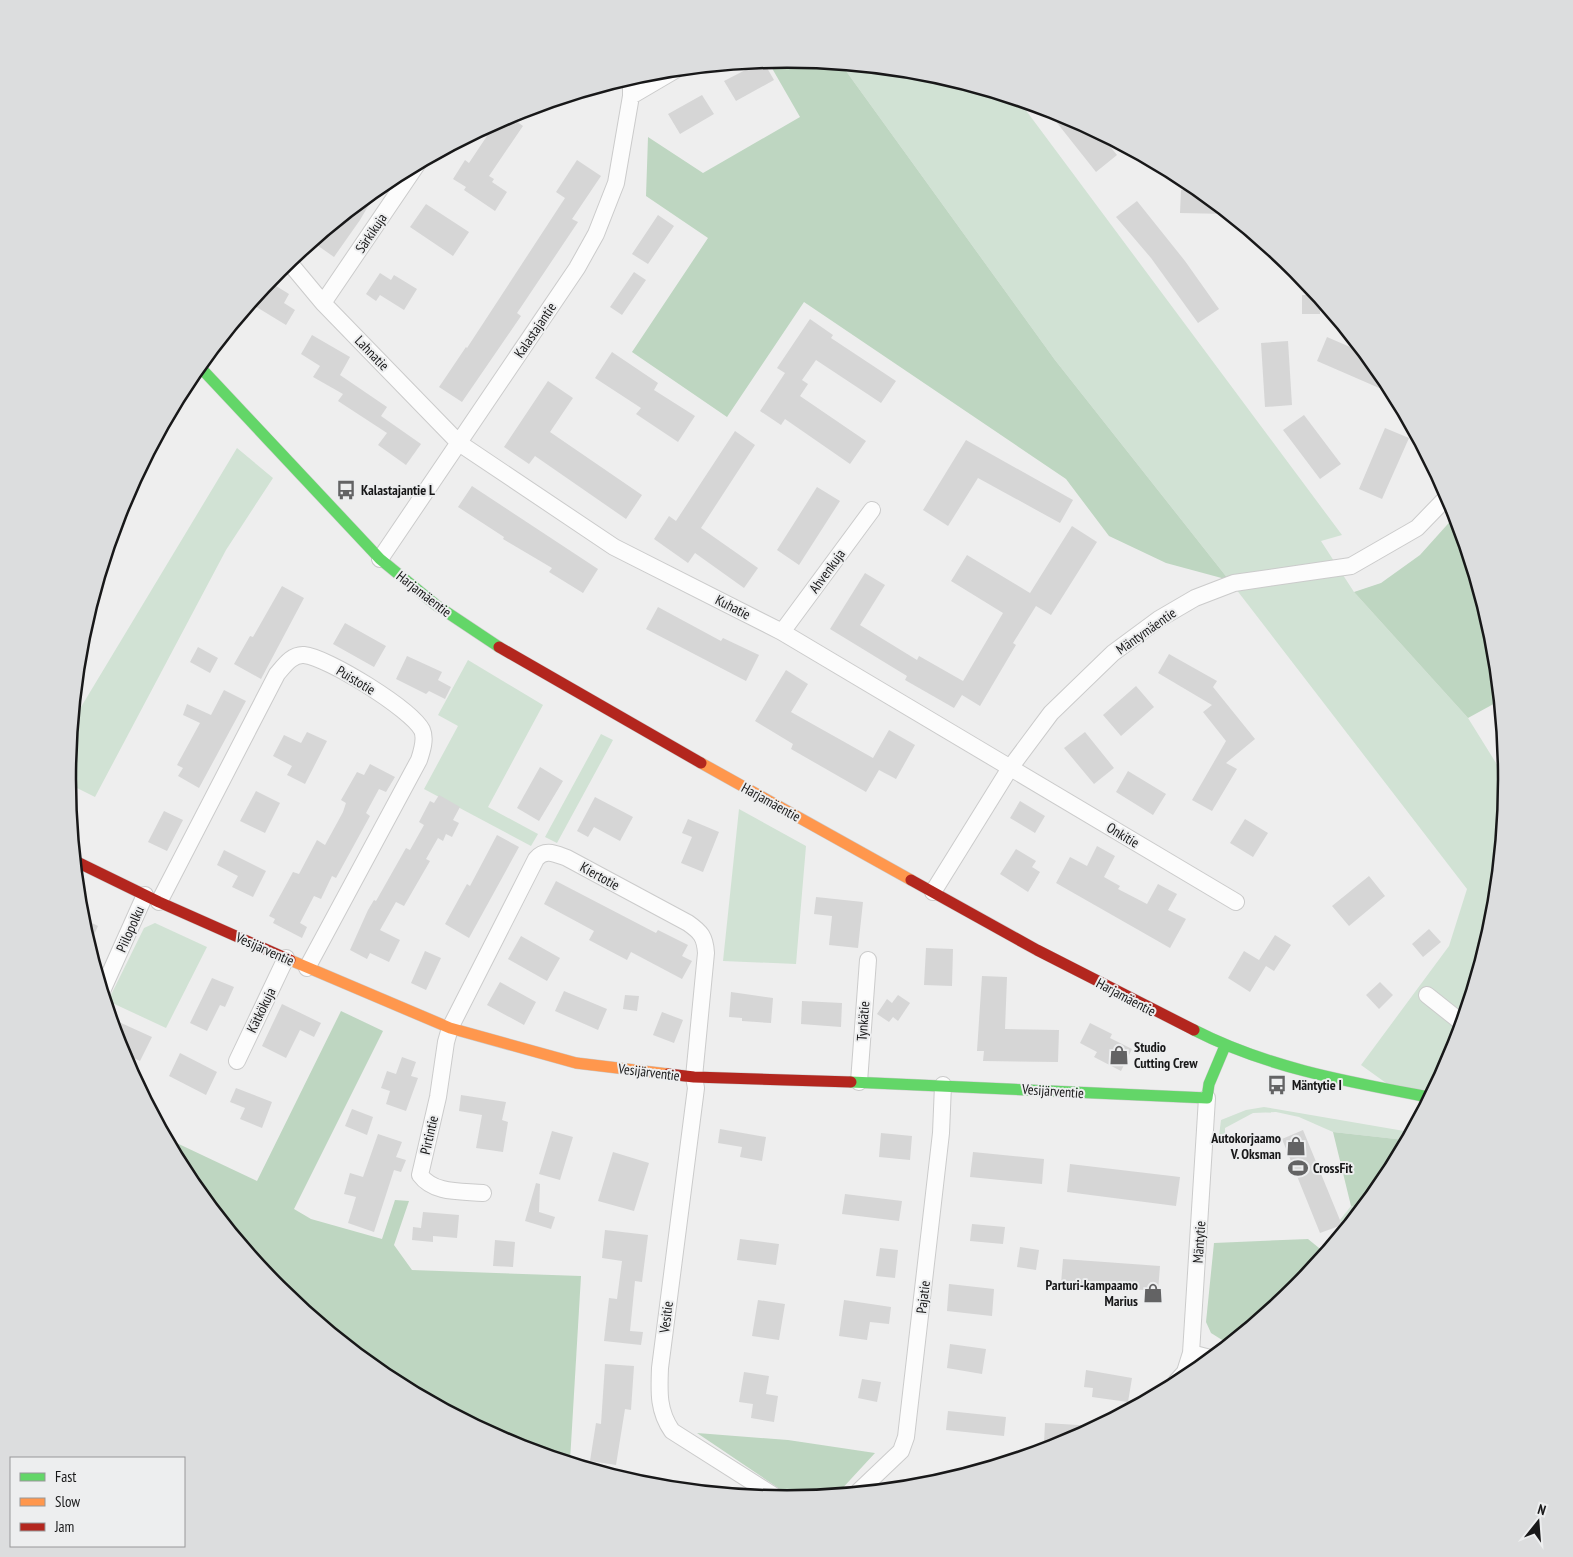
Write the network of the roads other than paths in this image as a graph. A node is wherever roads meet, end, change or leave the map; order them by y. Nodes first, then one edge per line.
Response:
1 (661, 79) edge
2 (630, 85) edge
3 (631, 96) junction
4 (409, 176) edge
5 (293, 267) edge
6 (323, 303) junction
7 (204, 371) edge
8 (459, 443) junction
9 (1442, 503) edge
10 (872, 510) dead end
11 (380, 559) junction
12 (782, 632) junction
13 (1010, 768) junction
14 (81, 864) edge
15 (933, 892) junction
16 (152, 898) junction
17 (1236, 902) dead end
18 (286, 958) junction
19 (868, 960) dead end
20 (307, 968) junction
21 (106, 983) edge
22 (1427, 995) dead end
23 (1456, 1018) edge
24 (450, 1028) junction
25 (1225, 1046) junction
26 (237, 1061) dead end
27 (694, 1077) junction
28 (859, 1082) junction
29 (943, 1085) junction
30 (1423, 1096) edge
31 (1207, 1098) junction
32 (483, 1193) dead end
33 (1191, 1353) junction
34 (1202, 1356) edge
35 (1187, 1367) edge
36 (866, 1484) edge
37 (763, 1489) edge

1 - 3 street
2 - 3 street, Kalastajantie
3 - 8 street, Kalastajantie
4 - 6 street, Särkikuja
5 - 6 street, Lahnatie
6 - 8 street, Lahnatie
7 - 11 street, Harjamäentie
8 - 11 street, Kalastajantie
8 - 12 street, Kuhatie
9 - 13 street, Mäntymäentie
10 - 12 street, Ahvenkuja
11 - 15 street, Harjamäentie
12 - 13 street, Kuhatie
13 - 15 street, Mäntymäentie
13 - 17 street, Onkitie
14 - 16 street, Vesijärventie
15 - 25 street, Harjamäentie
16 - 18 street, Vesijärventie
16 - 20 street, Puistotie
16 - 21 street, Piilopolku
18 - 20 street, Vesijärventie
18 - 26 street, Kätkökuja
19 - 28 street, Tynkätie
20 - 24 street, Vesijärventie
22 - 23 street
24 - 27 street, Vesijärventie
24 - 27 street, Kiertotie
24 - 32 street, Pirtintie
25 - 30 street, Harjamäentie
25 - 31 street
27 - 28 street, Vesijärventie
27 - 37 street, Vesitie
28 - 29 street, Vesijärventie
29 - 31 street, Vesijärventie
29 - 36 street, Pajatie
31 - 33 street, Mäntytie
33 - 34 street
33 - 35 street, Mäntytie

